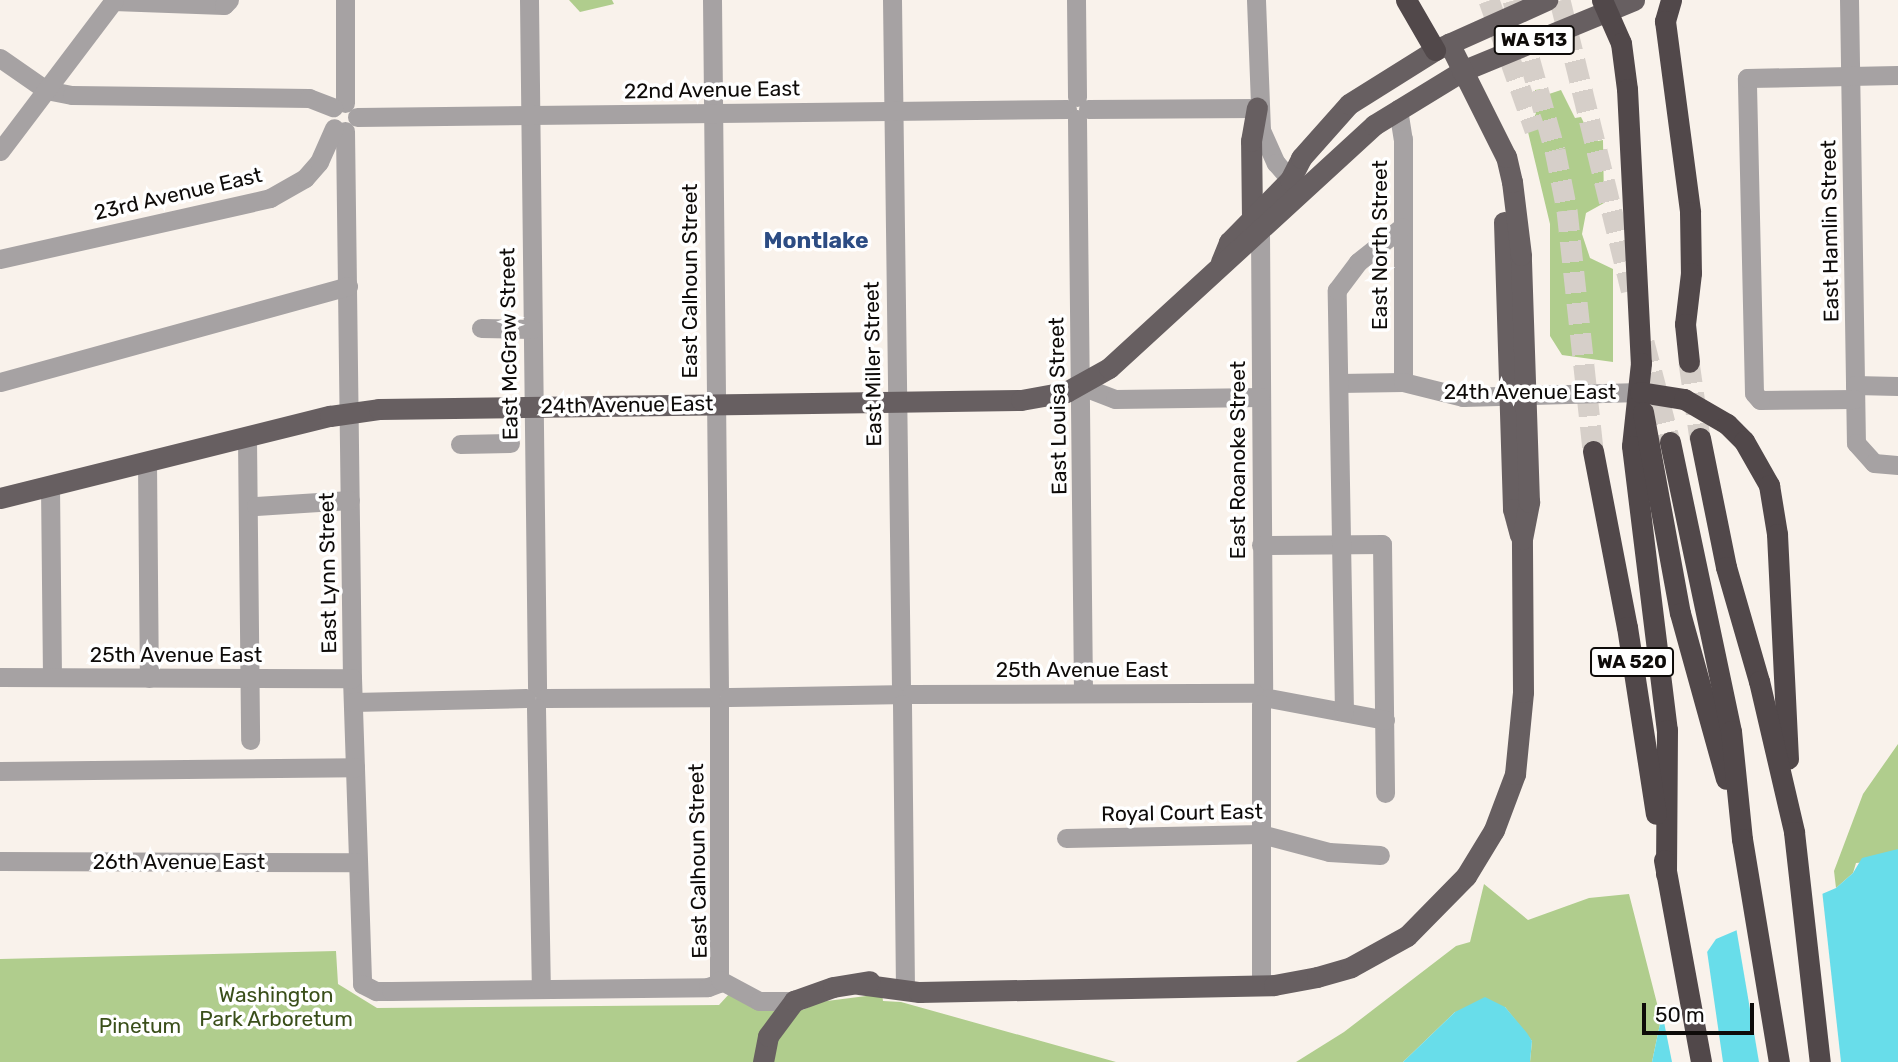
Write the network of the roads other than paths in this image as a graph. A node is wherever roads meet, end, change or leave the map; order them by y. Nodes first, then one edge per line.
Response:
1 (114, 0) edge
2 (229, 0) edge
3 (345, 0) edge
4 (529, 0) edge
5 (712, 0) edge
6 (892, 0) edge
7 (1076, 0) edge
8 (1256, 0) edge
9 (1406, 0) edge
10 (1423, 0) edge
11 (1547, 0) edge
12 (1634, 0) edge
13 (1671, 0) edge
14 (1849, 0) edge
15 (1605, 5) edge
16 (1442, 46) junction
17 (0, 58) edge
18 (1455, 74) junction
19 (1850, 75) junction
20 (1898, 75) edge
21 (46, 90) junction
22 (1077, 108) junction
23 (1257, 108) junction
24 (1398, 109) junction
25 (894, 111) junction
26 (530, 114) junction
27 (712, 114) junction
28 (343, 117) junction
29 (0, 151) edge
30 (1296, 186) junction
31 (1256, 225) junction
32 (1402, 227) junction
33 (0, 259) edge
34 (348, 286) junction
35 (481, 328) dead end
36 (532, 329) junction
37 (1689, 362) tunnel mouth
38 (0, 382) edge
39 (1404, 382) junction
40 (1339, 383) junction
41 (1080, 386) junction
42 (1898, 386) edge
43 (1640, 392) junction
44 (1855, 392) junction
45 (1516, 395) junction
46 (1260, 397) junction
47 (896, 402) junction
48 (713, 404) junction
49 (532, 406) junction
50 (349, 413) junction
51 (1700, 438) tunnel mouth
52 (247, 439) junction
53 (1670, 442) tunnel mouth
54 (510, 443) dead end
55 (460, 444) dead end
56 (1593, 451) tunnel mouth
57 (147, 462) junction
58 (1898, 466) edge
59 (50, 486) junction
60 (0, 498) edge
61 (350, 500) junction
62 (256, 506) dead end
63 (1261, 545) junction
64 (1341, 545) junction
65 (0, 677) edge
66 (52, 677) junction
67 (149, 678) junction
68 (250, 678) junction
69 (352, 678) junction
70 (1083, 693) junction
71 (902, 694) junction
72 (719, 696) junction
73 (1262, 696) junction
74 (536, 698) junction
75 (353, 702) junction
76 (1345, 712) junction
77 (1385, 720) junction
78 (250, 740) dead end
79 (355, 767) junction
80 (0, 771) edge
81 (1385, 793) dead end
82 (1792, 824) junction
83 (1261, 834) junction
84 (1066, 838) dead end
85 (1742, 839) junction
86 (1380, 855) dead end
87 (0, 861) edge
88 (358, 862) junction
89 (1666, 874) junction
90 (721, 977) junction
91 (905, 981) junction
92 (1272, 982) junction
93 (859, 984) junction
94 (541, 988) junction
95 (933, 989) junction
96 (794, 1001) junction
97 (763, 1062) edge
98 (1701, 1062) edge
99 (1779, 1062) edge
100 (1821, 1062) edge

1 - 2 street
1 - 21 street
3 - 28 street, East Lynn Street
4 - 26 street, East McGraw Street
5 - 27 street, East Calhoun Street
6 - 25 street, East Miller Street
7 - 22 street, East Louisa Street
8 - 23 street
9 - 16 highway
10 - 16 highway
11 - 16 main road, WA 513
12 - 15 main road, WA 513
13 - 37 highway
14 - 19 street, East Hamlin Street
15 - 18 main road, WA 513
15 - 43 highway
16 - 18 main road
16 - 30 main road
17 - 21 street, 22nd Avenue East
18 - 24 main road, 24th Avenue East
18 - 45 main road
19 - 20 street
19 - 44 street, East Hamlin Street
19 - 44 street
21 - 28 street, 22nd Avenue East
21 - 29 street
22 - 23 street, 22nd Avenue East
22 - 25 street, 22nd Avenue East
22 - 41 street, East Louisa Street
23 - 30 street
23 - 31 main road
24 - 30 main road, 24th Avenue East
24 - 32 street, East North Street
25 - 27 street, 22nd Avenue East
25 - 47 street, East Miller Street
26 - 27 street, 22nd Avenue East
26 - 28 street, 22nd Avenue East
26 - 36 street, East McGraw Street
27 - 48 street, East Calhoun Street
28 - 33 street, 23rd Avenue East
28 - 34 street, East Lynn Street
30 - 31 main road, 24th Avenue East
31 - 41 main road, 24th Avenue East
31 - 46 street, East Roanoke Street
32 - 39 street, East North Street
32 - 40 street
34 - 38 street
34 - 50 street, East Lynn Street
35 - 36 street
36 - 49 street, East McGraw Street
39 - 40 street, 24th Avenue East
39 - 45 street, 24th Avenue East
40 - 64 street
41 - 46 street
41 - 47 main road, 24th Avenue East
41 - 70 street, East Louisa Street
42 - 44 street
43 - 45 street, 24th Avenue East
43 - 82 highway
43 - 85 highway
43 - 89 highway
44 - 58 street, East Hamlin Street
45 - 92 main road
46 - 63 street, East Roanoke Street
47 - 48 main road, 24th Avenue East
47 - 71 street, East Miller Street
48 - 49 main road, 24th Avenue East
48 - 72 street, East Calhoun Street
49 - 50 main road, 24th Avenue East
49 - 74 street, East McGraw Street
50 - 52 main road, 24th Avenue East
50 - 61 street, East Lynn Street
51 - 82 highway
52 - 57 main road, 24th Avenue East
52 - 68 street
53 - 85 highway
54 - 55 street
56 - 89 highway, WA 520
57 - 59 main road, 24th Avenue East
57 - 67 street
59 - 60 main road, 24th Avenue East
59 - 66 street
61 - 62 street
61 - 69 street, East Lynn Street
63 - 64 street
63 - 73 street, East Roanoke Street
64 - 76 street
64 - 77 street
65 - 66 street, 25th Avenue East
66 - 67 street, 25th Avenue East
67 - 68 street, 25th Avenue East
68 - 69 street, 25th Avenue East
68 - 78 street
69 - 75 street, East Lynn Street
70 - 71 street, 25th Avenue East
70 - 73 street, 25th Avenue East
71 - 72 street, 25th Avenue East
71 - 91 street, East Miller Street
72 - 74 street, 25th Avenue East
72 - 90 street, East Calhoun Street
73 - 76 street, 25th Avenue East
73 - 83 street, East Roanoke Street
74 - 75 street, 25th Avenue East
74 - 94 street, East McGraw Street
75 - 79 street, East Lynn Street
76 - 77 street, 25th Avenue East
77 - 81 street
79 - 80 street
79 - 88 street, East Lynn Street
82 - 100 highway
83 - 84 street, Royal Court East
83 - 86 street, Royal Court East
83 - 92 street, East Roanoke Street
85 - 99 highway
87 - 88 street, 26th Avenue East
88 - 94 street, East Lynn Street
89 - 98 highway, WA 520
90 - 94 street
90 - 96 street
91 - 93 main road
91 - 95 main road
92 - 95 main road
93 - 95 main road
93 - 96 main road
96 - 97 main road

